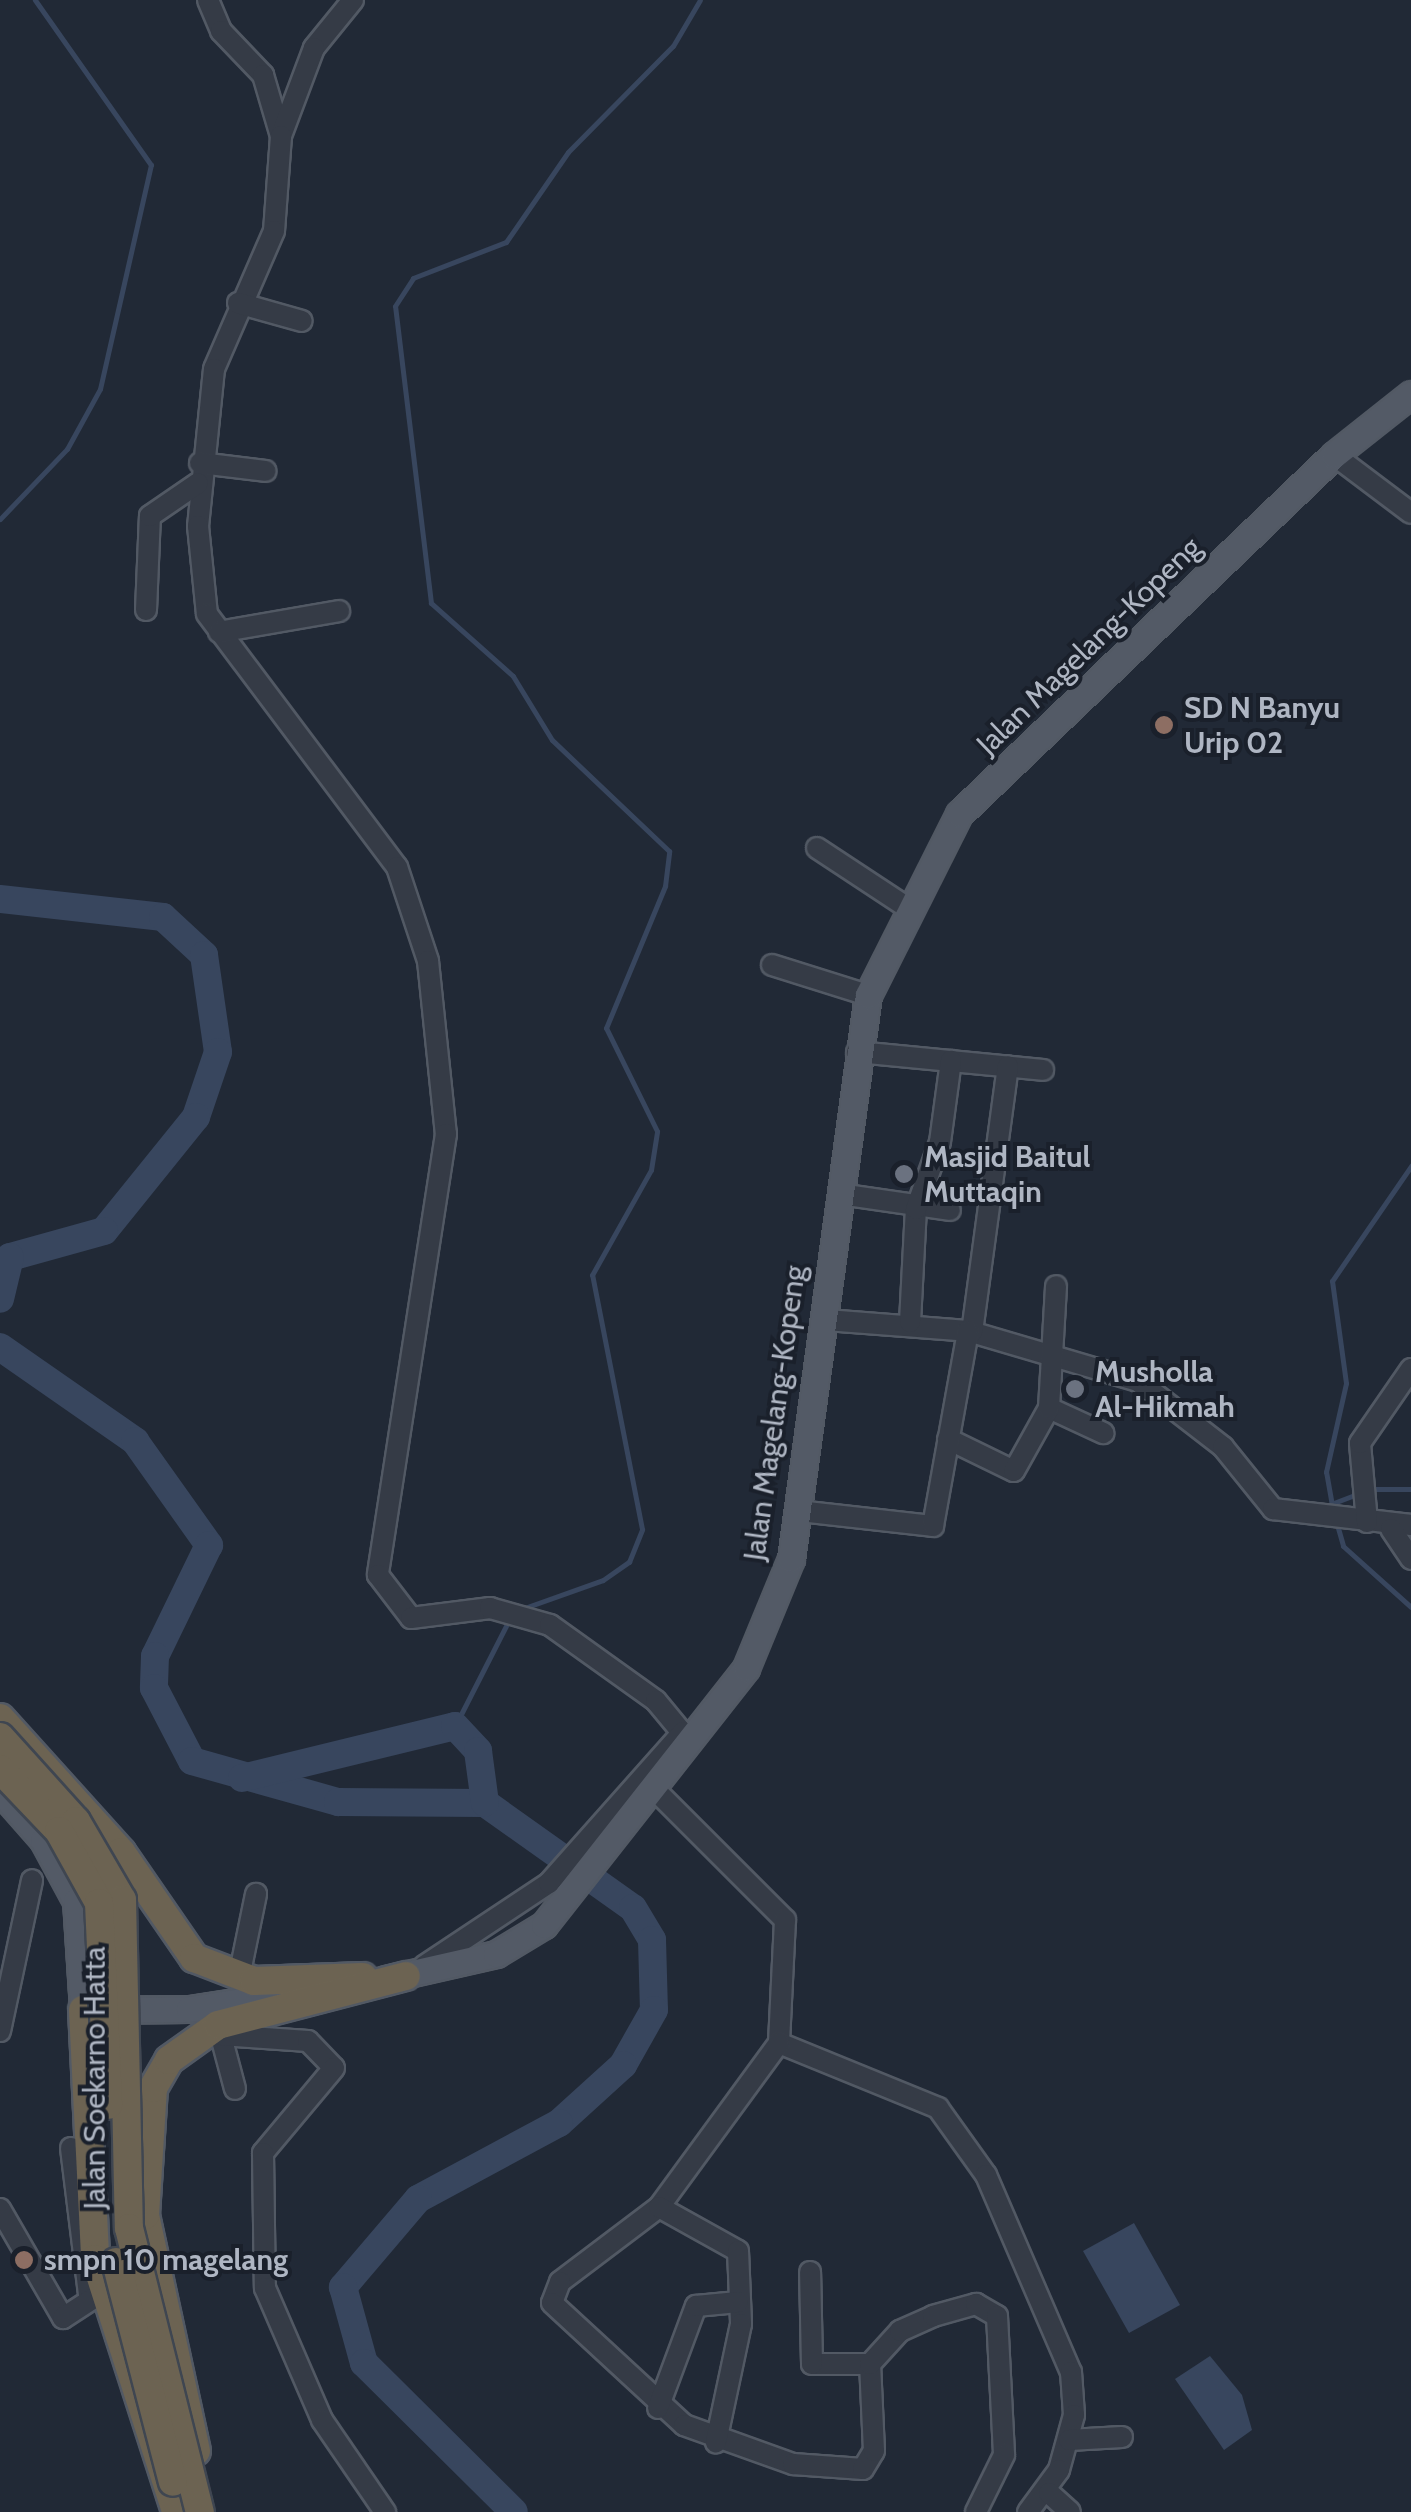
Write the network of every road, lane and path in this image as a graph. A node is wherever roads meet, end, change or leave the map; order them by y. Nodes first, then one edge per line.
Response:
1 (208, 0) edge
2 (353, 0) edge
3 (281, 136) junction
4 (238, 303) junction
5 (302, 321) dead end
6 (1411, 394) edge
7 (1334, 455) junction
8 (266, 471) dead end
9 (199, 473) junction
10 (1411, 513) edge
11 (146, 610) dead end
12 (339, 611) dead end
13 (219, 632) junction
14 (818, 848) dead end
15 (908, 908) junction
16 (772, 965) dead end
17 (868, 995) junction
18 (857, 1052) junction
19 (950, 1060) junction
20 (1008, 1066) junction
21 (1043, 1070) dead end
22 (840, 1194) junction
23 (916, 1209) junction
24 (950, 1210) dead end
25 (1056, 1286) dead end
26 (826, 1320) junction
27 (910, 1322) junction
28 (970, 1331) junction
29 (1053, 1356) junction
30 (1411, 1369) edge
31 (1049, 1408) junction
32 (1103, 1432) dead end
33 (948, 1439) junction
34 (799, 1511) junction
35 (1358, 1521) junction
36 (1401, 1527) edge
37 (1411, 1559) edge
38 (0, 1718) edge
39 (0, 1737) edge
40 (687, 1737) junction
41 (0, 1769) edge
42 (0, 1791) edge
43 (639, 1795) junction
44 (32, 1880) dead end
45 (256, 1894) dead end
46 (406, 1976) junction
47 (239, 1977) junction
48 (83, 2010) junction
49 (220, 2030) junction
50 (0, 2031) edge
51 (779, 2043) junction
52 (235, 2089) dead end
53 (71, 2148) dead end
54 (659, 2208) junction
55 (0, 2209) edge
56 (810, 2272) dead end
57 (96, 2293) junction
58 (738, 2302) junction
59 (870, 2364) junction
60 (658, 2408) junction
61 (1122, 2437) dead end
62 (1068, 2440) junction
63 (716, 2442) junction
64 (1049, 2494) junction
65 (179, 2512) edge
66 (204, 2512) edge
67 (385, 2512) edge
68 (976, 2512) edge
69 (1028, 2512) edge
70 (1070, 2512) edge

1 - 3 street
2 - 3 street
3 - 4 street
4 - 5 street
4 - 9 street
6 - 7 main road, Jalan Magelang-Kopeng
7 - 10 street
7 - 15 main road, Jalan Magelang-Kopeng
8 - 9 street
9 - 11 street
9 - 13 street
12 - 13 street
13 - 40 street
14 - 15 street
15 - 17 main road, Jalan Magelang-Kopeng
16 - 17 street
17 - 18 main road, Jalan Magelang-Kopeng
18 - 19 street
18 - 22 main road, Jalan Magelang-Kopeng
19 - 20 street
19 - 23 street
20 - 21 street
20 - 28 street
22 - 23 street
22 - 26 main road, Jalan Magelang-Kopeng
23 - 24 street
23 - 27 street
25 - 29 street
26 - 27 street
26 - 34 main road, Jalan Magelang-Kopeng
27 - 28 street
28 - 29 street
28 - 33 street
29 - 31 street
29 - 35 street
30 - 35 street
31 - 32 street
31 - 33 street
33 - 34 street
34 - 40 main road, Jalan Magelang-Kopeng
35 - 36 street
36 - 37 street
38 - 47 highway
39 - 66 highway, Jalan Soekarno Hatta, bridge
40 - 43 main road, Jalan Magelang-Kopeng
41 - 65 highway, Jalan Soekarno Hatta, bridge
42 - 48 main road
43 - 46 street
43 - 46 main road, Jalan Magelang-Kopeng
43 - 51 street
44 - 50 street
45 - 47 street
46 - 47 highway
46 - 48 main road, Jalan Magelang-Kopeng
46 - 49 highway
48 - 57 highway
49 - 52 street
49 - 66 highway
49 - 67 street
51 - 54 street
51 - 62 street
53 - 57 street
54 - 58 street
54 - 60 street
55 - 57 street
56 - 59 street
57 - 65 highway
58 - 60 street
58 - 63 street
59 - 63 street
59 - 68 street
60 - 63 street
61 - 62 street
62 - 64 street
64 - 69 street
64 - 70 street

